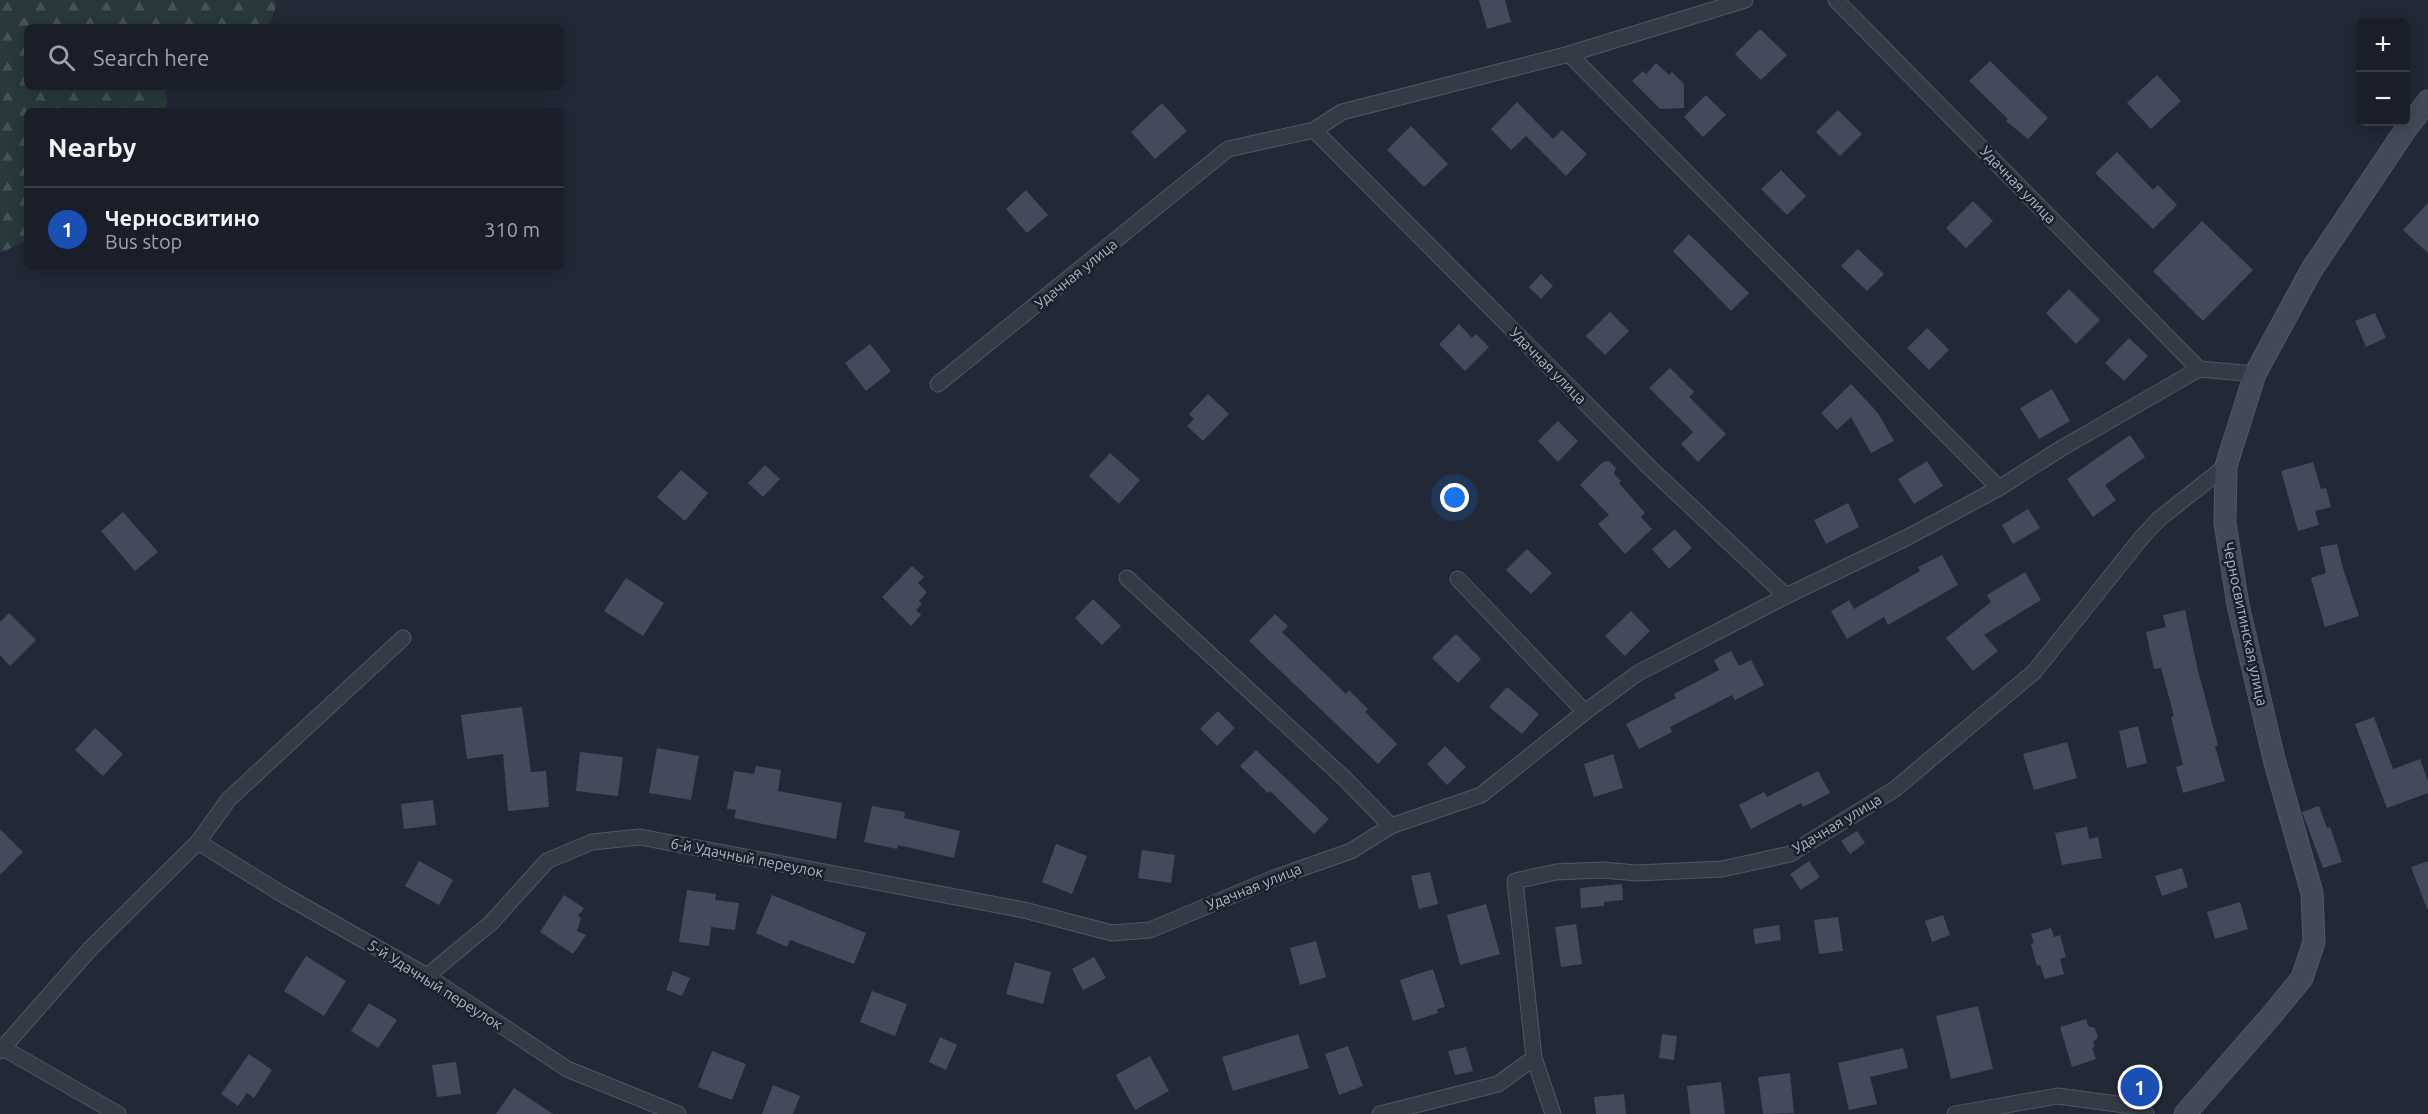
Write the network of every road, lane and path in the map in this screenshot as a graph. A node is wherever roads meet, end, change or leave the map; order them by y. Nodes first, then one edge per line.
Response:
1 (1745, 0) edge
2 (1836, 0) edge
3 (1569, 54) junction
4 (2428, 101) edge
5 (1314, 130) junction
6 (2199, 369) junction
7 (2255, 374) junction
8 (938, 384) dead end
9 (2226, 466) junction
10 (1999, 488) junction
11 (1127, 578) dead end
12 (1458, 579) dead end
13 (1786, 596) junction
14 (404, 638) dead end
15 (1585, 712) junction
16 (1391, 826) junction
17 (198, 842) junction
18 (1112, 933) joint
19 (428, 976) junction
20 (1, 1049) edge
21 (1534, 1058) junction
22 (118, 1114) edge
23 (678, 1114) edge
24 (1380, 1114) edge
25 (1553, 1114) edge
26 (1954, 1114) edge
27 (2146, 1114) edge
28 (2185, 1114) edge

1 - 3 street, Удачная улица
2 - 6 street, Удачная улица
3 - 5 street, Удачная улица
3 - 10 street
4 - 7 street, Черносвитинская улица
5 - 8 street, Удачная улица
5 - 13 street, Удачная улица
6 - 7 street
6 - 10 street, Удачная улица
7 - 9 street, Черносвитинская улица
9 - 21 street, Удачная улица
9 - 28 street, Черносвитинская улица
10 - 13 street, Удачная улица
11 - 16 street
12 - 15 street
13 - 15 street, Удачная улица
14 - 17 street
15 - 16 street, Удачная улица
16 - 18 street, Удачная улица
17 - 19 street, 5-й Удачный переулок
17 - 20 street
18 - 19 street, 6-й Удачный переулок
19 - 23 street, 5-й Удачный переулок
20 - 22 street
21 - 24 street
21 - 25 street
26 - 27 street

